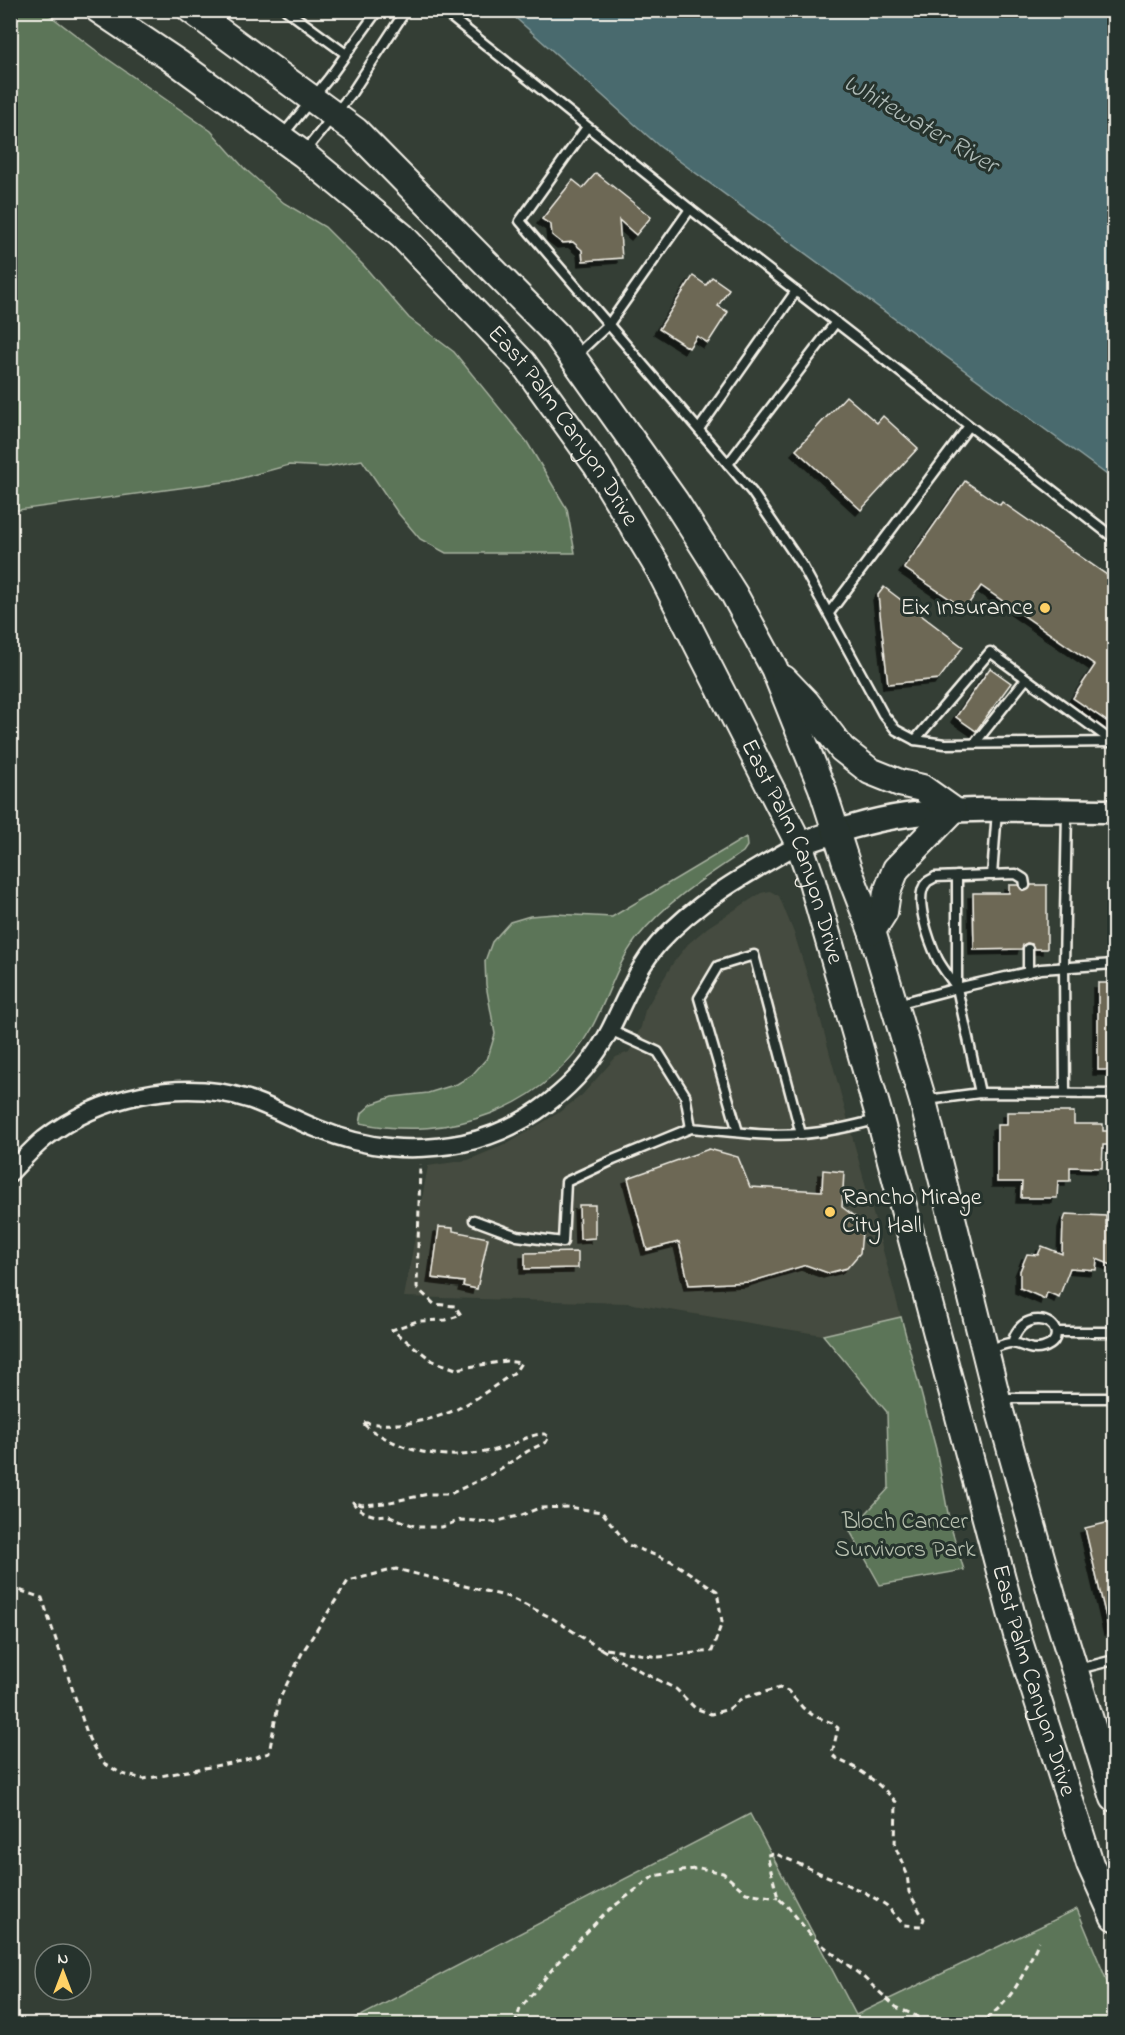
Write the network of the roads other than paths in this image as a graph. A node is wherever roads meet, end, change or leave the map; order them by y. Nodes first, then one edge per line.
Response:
1 (99, 10) edge
2 (191, 10) edge
3 (286, 10) edge
4 (378, 10) edge
5 (406, 10) edge
6 (442, 10) edge
7 (346, 54) junction
8 (311, 98) junction
9 (334, 115) junction
10 (587, 127) junction
11 (281, 137) junction
12 (303, 154) junction
13 (690, 209) junction
14 (796, 291) junction
15 (836, 322) junction
16 (609, 324) junction
17 (573, 358) junction
18 (969, 426) junction
19 (699, 429) junction
20 (728, 464) junction
21 (1114, 538) edge
22 (829, 613) junction
23 (774, 668) junction
24 (1026, 679) junction
25 (915, 740) junction
26 (1114, 742) edge
27 (975, 743) junction
28 (952, 810) junction
29 (997, 810) junction
30 (1067, 811) junction
31 (1114, 811) edge
32 (837, 831) junction
33 (800, 844) junction
34 (992, 874) junction
35 (957, 876) junction
36 (1025, 885) dead end
37 (872, 931) junction
38 (1028, 949) dead end
39 (1114, 964) edge
40 (1064, 966) junction
41 (1028, 971) junction
42 (957, 988) junction
43 (894, 1005) junction
44 (610, 1030) junction
45 (980, 1093) junction
46 (1065, 1093) junction
47 (1114, 1094) edge
48 (923, 1101) junction
49 (880, 1119) junction
50 (691, 1128) junction
51 (738, 1132) junction
52 (801, 1134) junction
53 (10, 1173) edge
54 (474, 1220) dead end
55 (1056, 1332) junction
56 (1114, 1332) edge
57 (1012, 1343) junction
58 (985, 1351) junction
59 (997, 1398) junction
60 (1114, 1398) edge
61 (1114, 1660) edge
62 (1075, 1670) junction
63 (1114, 1798) edge
64 (1114, 1917) edge

1 - 11 main road, East Palm Canyon Drive
2 - 8 main road, East Palm Canyon Drive
3 - 7 lane
4 - 7 lane
5 - 9 lane
6 - 10 lane
7 - 8 lane
8 - 9 main road, East Palm Canyon Drive
8 - 11 lane
9 - 12 lane
9 - 17 main road, East Palm Canyon Drive
10 - 13 lane
10 - 16 lane
11 - 12 main road, East Palm Canyon Drive
12 - 33 main road, East Palm Canyon Drive
13 - 14 lane
13 - 16 lane
14 - 15 lane
14 - 19 lane
15 - 18 lane
15 - 20 lane
16 - 17 lane
16 - 19 lane
17 - 23 main road, East Palm Canyon Drive
18 - 21 lane
18 - 22 lane
19 - 20 lane
20 - 22 lane
22 - 25 lane
23 - 28 main road
23 - 32 main road, East Palm Canyon Drive
24 - 25 lane
24 - 26 lane
24 - 27 lane
25 - 27 lane
26 - 27 lane
28 - 29 main road
28 - 32 main road
28 - 37 main road
29 - 30 main road
29 - 34 lane
30 - 31 main road
30 - 40 lane
32 - 33 main road
32 - 37 main road, East Palm Canyon Drive
33 - 44 street
33 - 49 main road, East Palm Canyon Drive
34 - 35 lane
34 - 36 lane
35 - 42 lane
35 - 42 lane
37 - 43 main road, East Palm Canyon Drive
38 - 41 lane
39 - 40 lane
40 - 41 lane
40 - 46 lane
41 - 42 lane
42 - 43 lane
42 - 45 lane
43 - 48 main road, East Palm Canyon Drive
44 - 50 lane
44 - 53 street
45 - 46 lane
45 - 48 lane
46 - 47 lane
48 - 58 main road, East Palm Canyon Drive
49 - 52 lane
49 - 64 main road, East Palm Canyon Drive
50 - 51 lane
50 - 54 lane
51 - 52 lane
51 - 52 lane
55 - 56 lane
55 - 57 lane
55 - 57 lane
57 - 58 lane
58 - 59 main road, East Palm Canyon Drive
59 - 60 lane
59 - 62 main road, East Palm Canyon Drive
61 - 62 lane
62 - 63 main road, East Palm Canyon Drive

